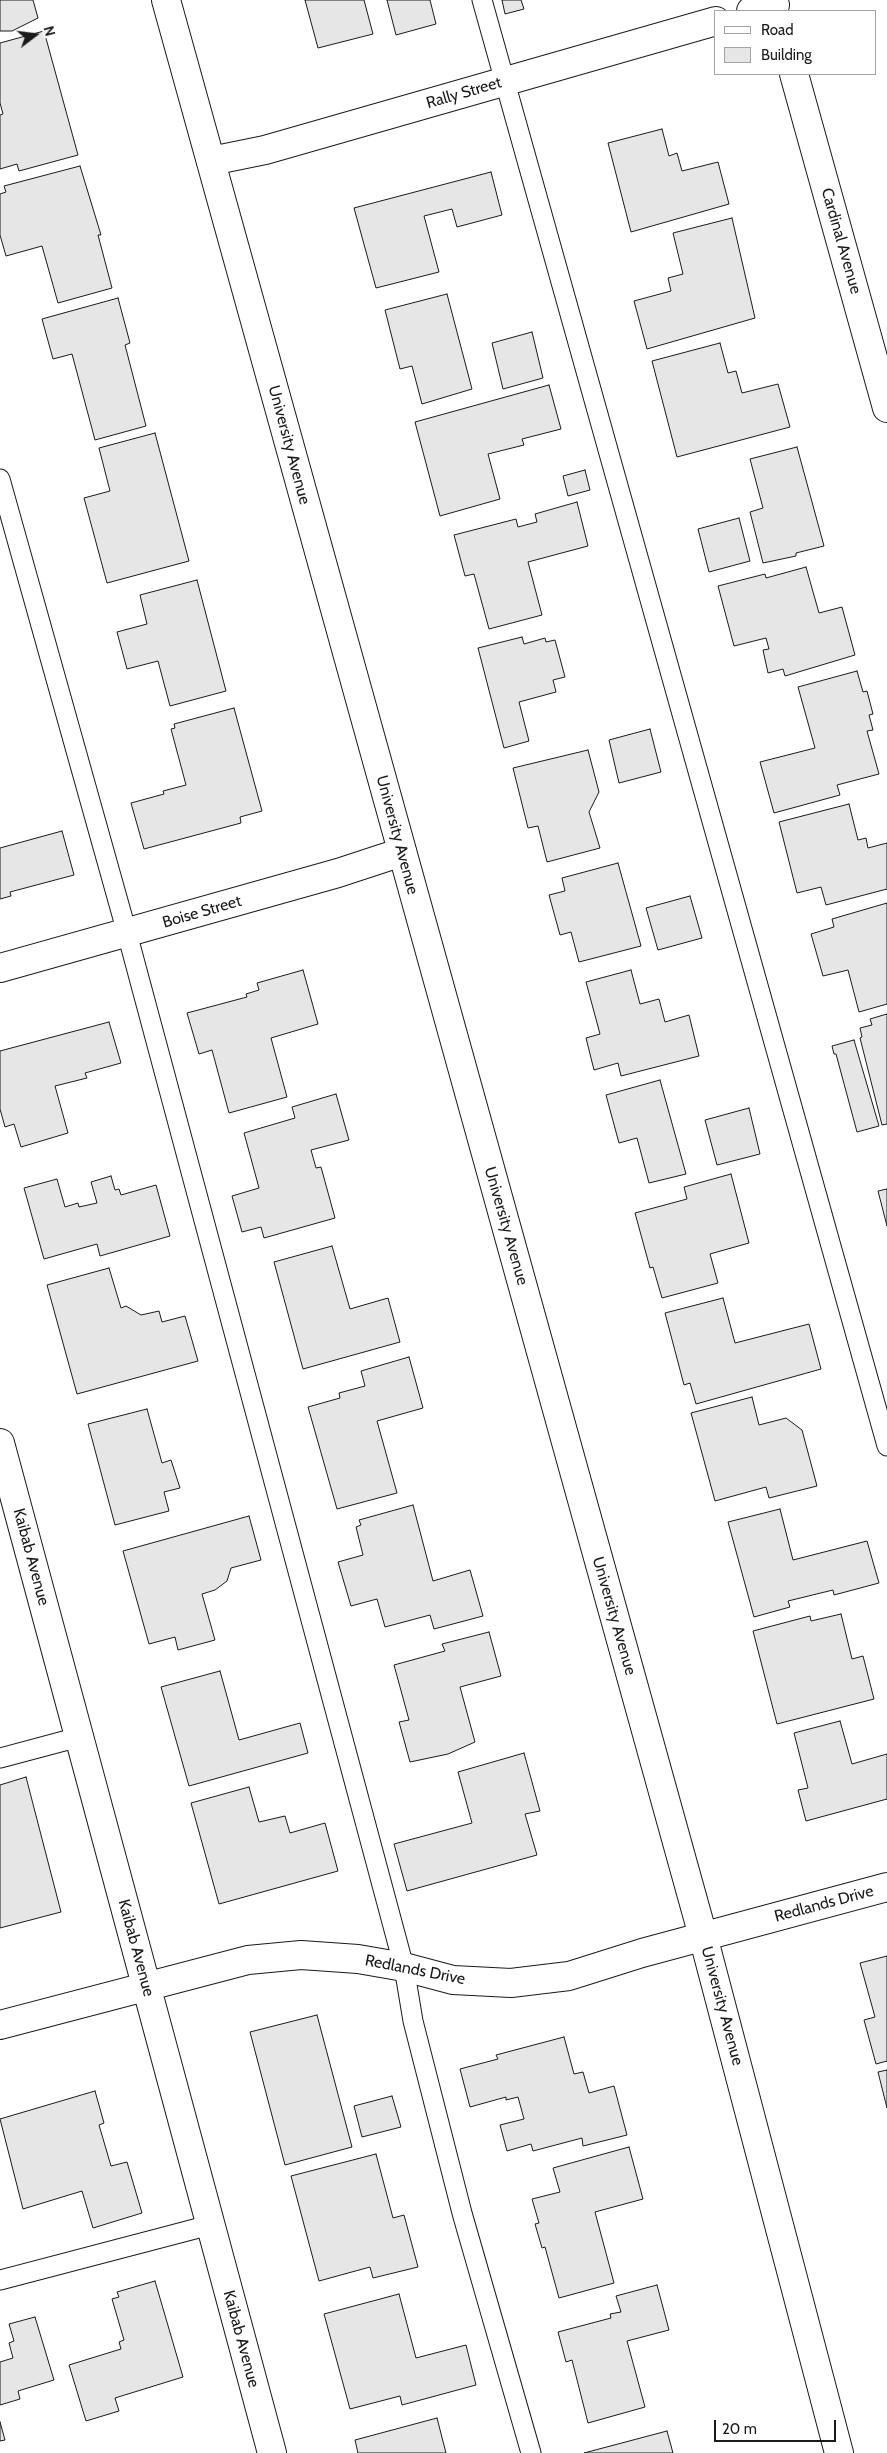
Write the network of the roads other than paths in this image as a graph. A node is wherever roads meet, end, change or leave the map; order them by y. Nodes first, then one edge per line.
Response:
1 (166, 0) edge
2 (482, 0) edge
3 (714, 22) edge
4 (794, 75) edge
5 (504, 81) junction
6 (211, 161) junction
7 (887, 408) edge
8 (0, 479) edge
9 (402, 852) junction
10 (127, 932) junction
11 (0, 968) edge
12 (0, 1444) edge
13 (887, 1446) edge
14 (7, 1499) edge
15 (79, 1737) junction
16 (0, 1758) edge
17 (887, 1887) edge
18 (703, 1936) junction
19 (404, 1967) junction
20 (146, 1986) junction
21 (0, 2025) edge
22 (210, 2225) junction
23 (0, 2280) edge
24 (272, 2453) edge
25 (531, 2453) edge
26 (839, 2453) edge

1 - 6 street, University Avenue
2 - 5 lane
3 - 5 street, Rally Street
4 - 7 street, Cardinal Avenue
5 - 6 street, Rally Street
5 - 13 lane
6 - 9 street, University Avenue
8 - 10 lane
9 - 10 street, Boise Street
9 - 18 street, University Avenue
10 - 11 street, Boise Street
10 - 19 lane
12 - 14 street, Kaibab Avenue
14 - 15 street, Kaibab Avenue
15 - 16 lane
15 - 20 street, Kaibab Avenue
17 - 18 street, Redlands Drive
18 - 19 street, Redlands Drive
18 - 26 street, University Avenue
19 - 20 street, Redlands Drive
19 - 25 lane
20 - 21 street, Redlands Drive
20 - 22 street, Kaibab Avenue
22 - 23 lane
22 - 24 street, Kaibab Avenue

